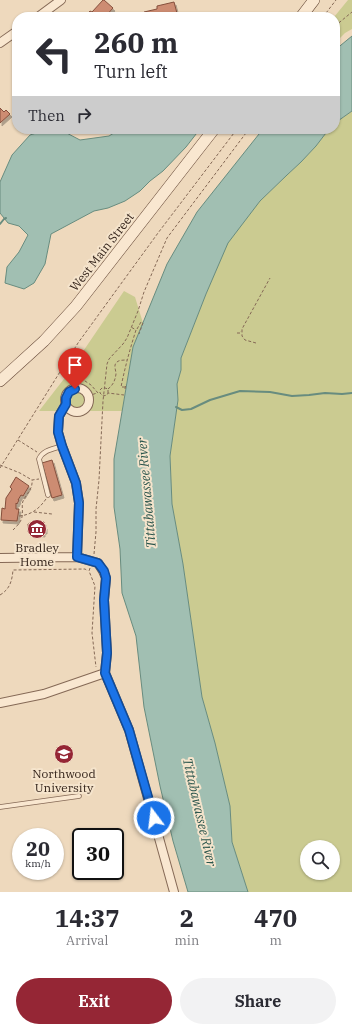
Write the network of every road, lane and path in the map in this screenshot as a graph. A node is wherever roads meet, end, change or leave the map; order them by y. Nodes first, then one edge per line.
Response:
1 (61, 0) edge
2 (314, 0) edge
3 (336, 0) edge
4 (45, 12) edge
5 (305, 12) edge
6 (327, 12) edge
7 (352, 12) edge
8 (340, 22) edge
9 (12, 35) edge
10 (0, 43) edge
11 (210, 134) edge
12 (233, 134) edge
13 (245, 134) edge
14 (270, 278) dead end
15 (131, 327) junction
16 (242, 329) junction
17 (136, 330) junction
18 (237, 333) dead end
19 (138, 334) dead end
20 (256, 343) dead end
21 (127, 360) junction
22 (64, 366) junction
23 (0, 381) edge
24 (126, 384) dead end
25 (105, 388) junction
26 (108, 389) junction
27 (98, 393) junction
28 (100, 393) junction
29 (108, 393) junction
30 (124, 395) dead end
31 (88, 396) junction
32 (104, 396) junction
33 (66, 404) junction
34 (18, 439) junction
35 (62, 446) junction
36 (41, 455) junction
37 (1, 466) edge
38 (0, 468) edge
39 (44, 479) junction
40 (32, 480) junction
41 (48, 495) joint
42 (33, 512) junction
43 (52, 514) dead end
44 (19, 516) dead end
45 (22, 516) junction
46 (13, 530) dead end
47 (77, 557) junction
48 (0, 558) edge
49 (93, 561) junction
50 (89, 571) junction
51 (0, 595) edge
52 (102, 674) junction
53 (0, 703) edge
54 (79, 796) dead end
55 (0, 807) edge
56 (174, 892) edge

1 - 4 street
2 - 5 street
3 - 6 path
7 - 8 path
9 - 10 street
11 - 23 street, West Main Street
12 - 22 path
13 - 15 path
14 - 16 path
15 - 17 path
15 - 25 path
16 - 18 path
16 - 20 path
17 - 19 path
17 - 21 path
21 - 24 path
21 - 26 path
22 - 27 path
22 - 34 path
25 - 26 path
25 - 28 path
25 - 32 path
26 - 29 path
27 - 28 path
27 - 31 path
28 - 32 path
29 - 30 path
29 - 32 path
31 - 33 street
31 - 33 street
32 - 49 path
33 - 35 street
34 - 36 path
34 - 37 path
35 - 36 lane
35 - 47 street
36 - 39 lane
37 - 38 path
37 - 40 path
39 - 40 path
39 - 41 lane
40 - 45 path
41 - 42 path
42 - 43 path
42 - 45 path
44 - 45 path
45 - 46 path
47 - 48 street
47 - 49 street
49 - 50 path
49 - 52 street
50 - 51 path
50 - 52 path
52 - 53 street
52 - 56 street
54 - 55 lane

